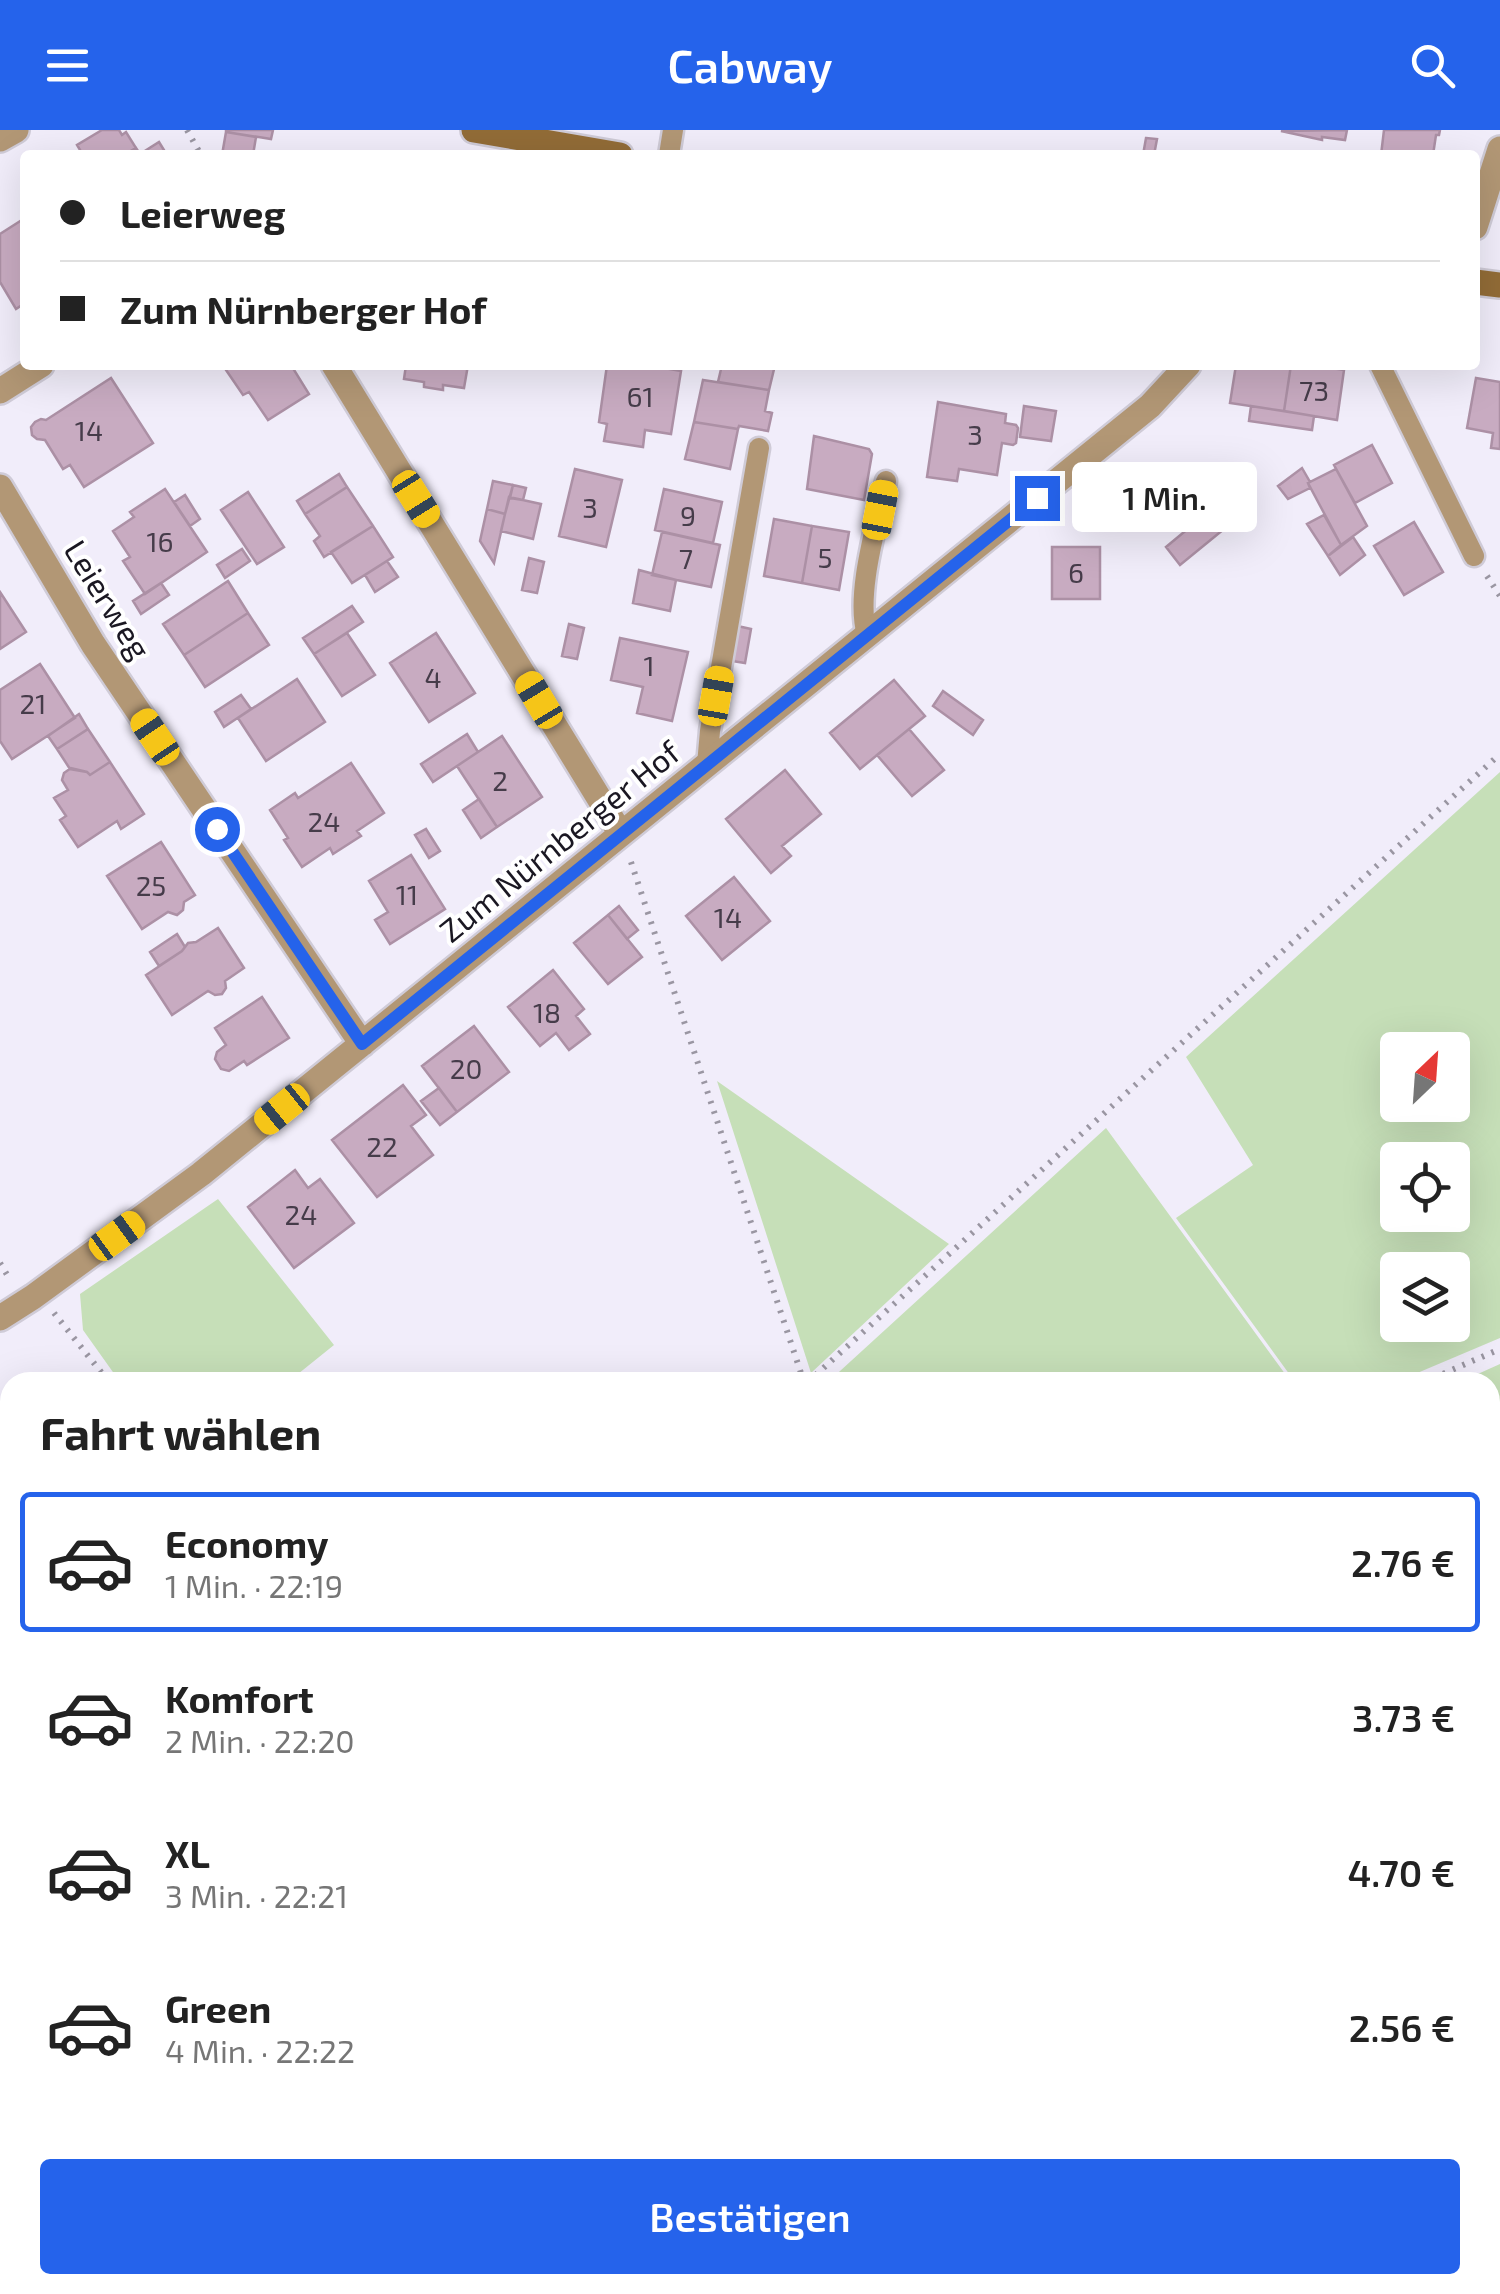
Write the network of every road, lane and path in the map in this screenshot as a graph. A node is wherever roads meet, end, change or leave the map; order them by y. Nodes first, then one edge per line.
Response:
1 (16, 130) edge
2 (474, 130) edge
3 (0, 139) edge
4 (1500, 149) edge
5 (591, 150) edge
6 (1480, 211) edge
7 (33, 370) edge
8 (337, 370) edge
9 (1183, 370) edge
10 (1382, 370) edge
11 (0, 391) edge
12 (759, 448) dead end
13 (886, 481) dead end
14 (0, 488) edge
15 (1474, 556) dead end
16 (867, 635) junction
17 (1500, 754) edge
18 (708, 764) junction
19 (621, 834) junction
20 (362, 1044) junction
21 (33, 1297) junction
22 (0, 1318) edge
23 (1500, 1350) edge
24 (101, 1372) edge
25 (803, 1372) edge
26 (817, 1372) edge
27 (1448, 1372) edge

1 - 3 street
2 - 5 main road
4 - 6 street
7 - 11 street
8 - 19 street
9 - 16 street, Zum Nürnberger Hof
10 - 15 lane
12 - 18 lane
13 - 16 lane
14 - 20 street, Leierweg
16 - 18 street, Zum Nürnberger Hof
17 - 26 path
18 - 19 street, Zum Nürnberger Hof
19 - 20 street, Zum Nürnberger Hof
19 - 25 path
20 - 21 street, Zum Nürnberger Hof
21 - 22 street, Zum Nürnberger Hof
21 - 24 path
23 - 27 path

